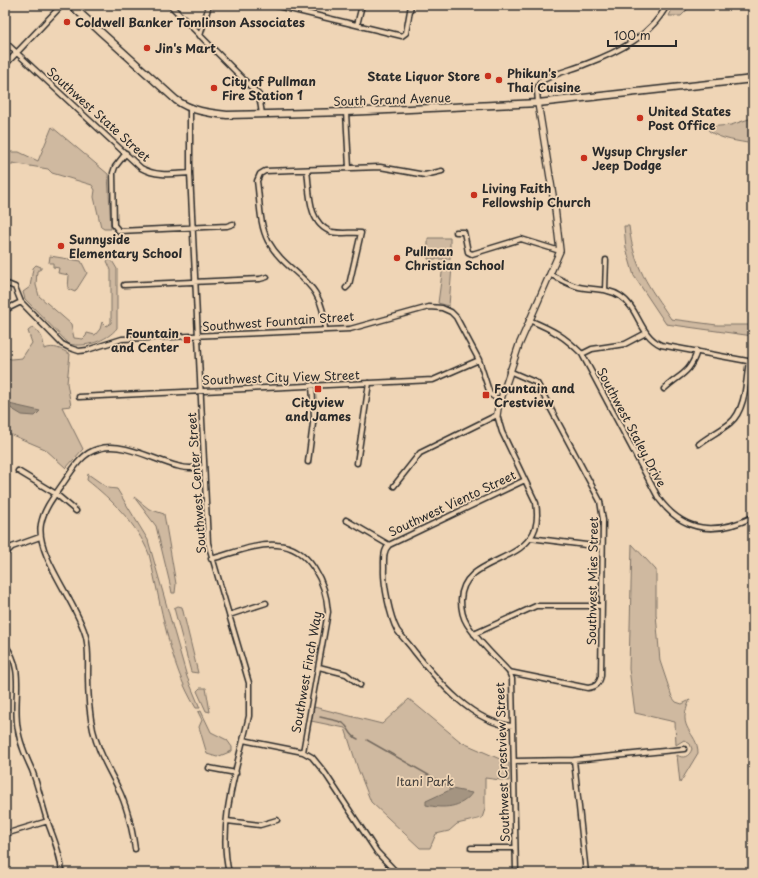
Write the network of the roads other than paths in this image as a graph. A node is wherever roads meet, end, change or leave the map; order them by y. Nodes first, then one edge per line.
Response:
1 (62, 5) edge
2 (71, 5) edge
3 (170, 5) edge
4 (209, 5) edge
5 (273, 5) edge
6 (362, 5) edge
7 (410, 5) edge
8 (667, 5) edge
9 (285, 6) edge
10 (357, 25) junction
11 (200, 36) junction
12 (5, 42) edge
13 (16, 52) junction
14 (5, 65) edge
15 (753, 79) edge
16 (538, 103) junction
17 (190, 108) junction
18 (346, 112) junction
19 (262, 114) junction
20 (126, 153) junction
21 (349, 168) junction
22 (307, 170) junction
23 (442, 171) dead end
24 (190, 173) junction
25 (233, 224) dead end
26 (193, 228) junction
27 (456, 232) dead end
28 (560, 251) junction
29 (606, 260) dead end
30 (551, 275) junction
31 (268, 277) dead end
32 (195, 281) junction
33 (5, 283) edge
34 (124, 285) dead end
35 (346, 288) dead end
36 (605, 290) junction
37 (21, 302) junction
38 (5, 310) edge
39 (529, 320) junction
40 (325, 330) junction
41 (646, 333) junction
42 (198, 336) junction
43 (697, 352) junction
44 (582, 354) junction
45 (479, 360) junction
46 (751, 362) edge
47 (509, 371) junction
48 (369, 383) junction
49 (312, 385) junction
50 (664, 389) dead end
51 (201, 390) junction
52 (79, 397) dead end
53 (500, 400) junction
54 (497, 415) junction
55 (699, 444) dead end
56 (308, 462) dead end
57 (357, 463) dead end
58 (204, 468) junction
59 (18, 472) dead end
60 (525, 480) junction
61 (394, 486) dead end
62 (56, 494) junction
63 (76, 511) dead end
64 (753, 517) edge
65 (346, 520) dead end
66 (40, 536) junction
67 (530, 538) junction
68 (389, 545) junction
69 (602, 547) junction
70 (5, 554) edge
71 (211, 560) junction
72 (266, 603) dead end
73 (601, 606) junction
74 (229, 615) junction
75 (474, 634) junction
76 (5, 645) edge
77 (319, 668) junction
78 (509, 672) junction
79 (360, 685) dead end
80 (513, 726) junction
81 (243, 740) junction
82 (684, 749) dead end
83 (303, 752) junction
84 (574, 760) junction
85 (514, 761) junction
86 (209, 768) dead end
87 (236, 773) junction
88 (277, 820) dead end
89 (48, 821) junction
90 (227, 821) junction
91 (5, 834) edge
92 (471, 848) dead end
93 (515, 848) junction
94 (135, 849) dead end
95 (62, 873) edge
96 (229, 873) edge
97 (397, 873) edge
98 (516, 873) edge
99 (586, 873) edge

1 - 13 street
2 - 17 main road, South Grand Avenue
3 - 11 street
4 - 11 street
5 - 9 street
6 - 10 street
7 - 10 street
8 - 16 street
9 - 10 street
11 - 19 street
12 - 13 street, Southwest State Street
13 - 14 street
13 - 20 street, Southwest State Street
15 - 16 main road, South Grand Avenue
16 - 18 main road, South Grand Avenue
16 - 28 street, Southwest Crestview Street
17 - 19 main road, South Grand Avenue
17 - 24 street, Southwest Center Street
18 - 19 main road, South Grand Avenue
18 - 21 street
20 - 24 street, Southwest State Street
20 - 26 street
21 - 22 street
21 - 23 street
22 - 35 street
22 - 40 street
24 - 26 street, Southwest Center Street
25 - 26 street
26 - 32 street, Southwest Center Street
27 - 28 street
28 - 30 street, Southwest Crestview Street
29 - 36 street
30 - 36 street
30 - 39 street, Southwest Crestview Street
31 - 32 street
32 - 34 street
32 - 42 street, Southwest Center Street
33 - 37 street, Southwest Fountain Street
36 - 41 street
37 - 38 street
37 - 42 street, Southwest Fountain Street
39 - 44 street, Southwest Staley Drive
39 - 47 street, Southwest Crestview Street
40 - 42 street, Southwest Fountain Street
40 - 45 street, Southwest Fountain Street
41 - 43 street
41 - 44 street
42 - 51 street, Southwest Center Street
43 - 46 street
43 - 50 street
44 - 64 street, Southwest Staley Drive
45 - 48 street, Southwest City View Street
45 - 53 street, Southwest Fountain Street
46 - 55 street
47 - 53 street, Southwest Crestview Street
47 - 69 street, Southwest Mies Street
48 - 49 street, Southwest City View Street
48 - 57 street
49 - 51 street, Southwest City View Street
49 - 56 street
51 - 52 street, Southwest City View Street
51 - 58 street, Southwest Center Street
53 - 54 street, Southwest Crestview Street
54 - 60 street, Southwest Crestview Street
54 - 61 street
58 - 62 street
58 - 71 street, Southwest Center Street
59 - 62 street
60 - 67 street, Southwest Crestview Street
60 - 68 street, Southwest Viento Street
62 - 63 street
62 - 66 street
65 - 68 street, Southwest Viento Street
66 - 70 street
66 - 94 street
67 - 69 street
67 - 75 street, Southwest Crestview Street
68 - 80 street
69 - 73 street, Southwest Mies Street
71 - 74 street, Southwest Center Street
71 - 77 street, Southwest Finch Way
72 - 74 street
73 - 75 street
73 - 78 street, Southwest Mies Street
74 - 81 street, Southwest Center Street
75 - 78 street, Southwest Crestview Street
76 - 89 street
77 - 79 street
77 - 83 street, Southwest Finch Way
78 - 80 street, Southwest Crestview Street
80 - 85 street, Southwest Crestview Street
81 - 83 street
81 - 87 street, Southwest Center Street
82 - 84 street
83 - 97 street
84 - 85 street
84 - 99 street
85 - 93 street, Southwest Crestview Street
86 - 87 street
87 - 90 street, Southwest Center Street
88 - 90 street
89 - 91 street
89 - 95 street
90 - 96 street, Southwest Center Street
92 - 93 street
93 - 98 street, Southwest Crestview Street

